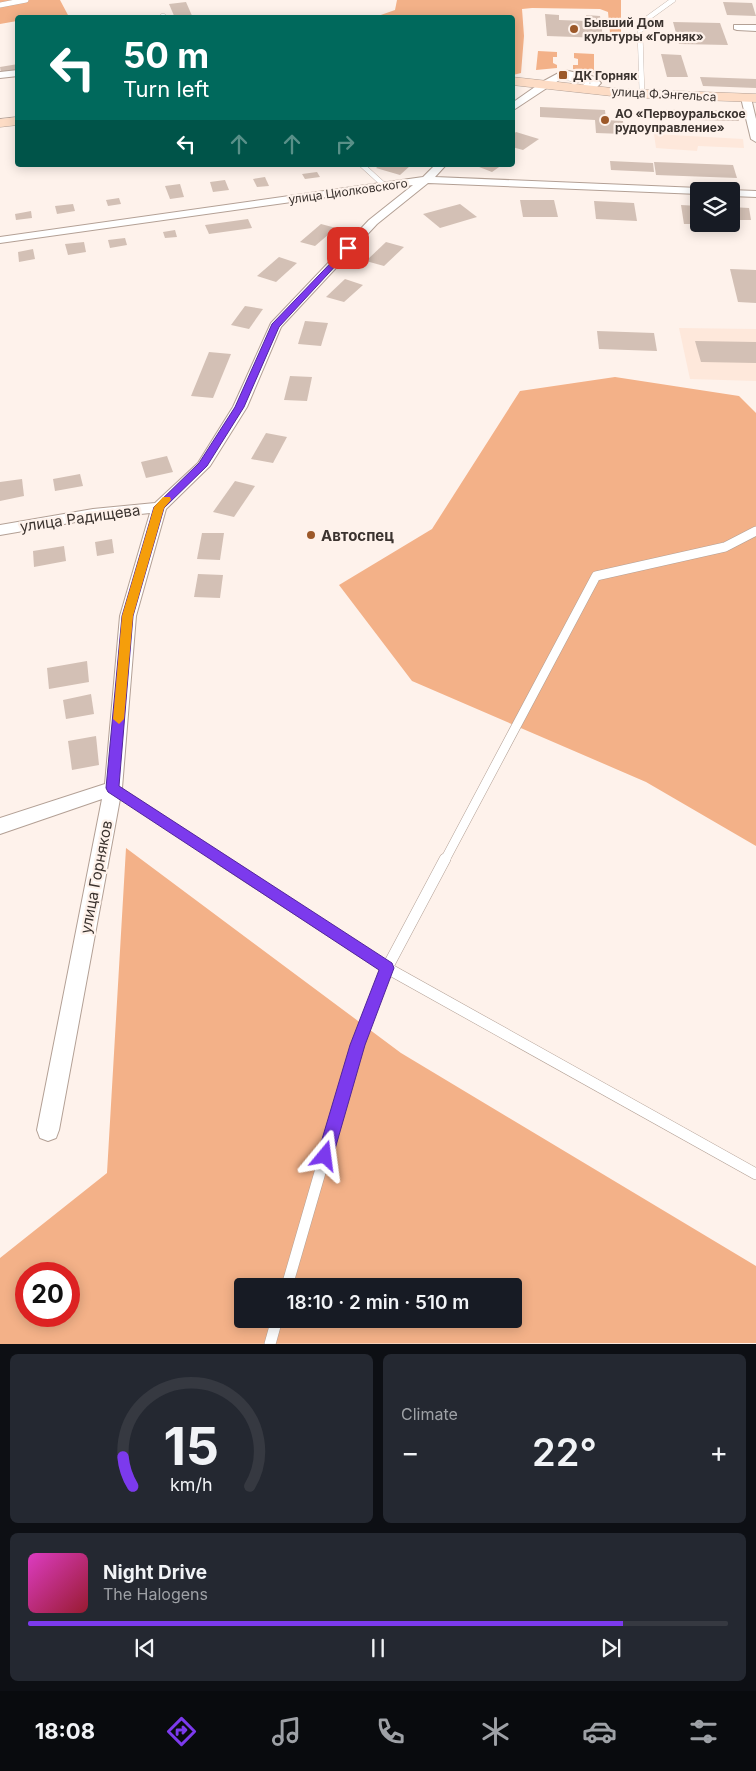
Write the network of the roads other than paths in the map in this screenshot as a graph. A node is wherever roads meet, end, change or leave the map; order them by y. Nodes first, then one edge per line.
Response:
1 (26, 0) edge
2 (673, 0) edge
3 (0, 5) edge
4 (737, 27) dead end
5 (756, 28) edge
6 (15, 73) edge
7 (0, 75) edge
8 (515, 81) edge
9 (545, 84) junction
10 (642, 94) junction
11 (751, 98) edge
12 (515, 106) edge
13 (15, 121) edge
14 (0, 123) edge
15 (756, 139) edge
16 (364, 167) edge
17 (439, 167) edge
18 (426, 180) junction
19 (385, 186) junction
20 (690, 191) edge
21 (740, 193) edge
22 (756, 194) edge
23 (0, 240) edge
24 (159, 507) junction
25 (0, 530) edge
26 (756, 531) edge
27 (112, 788) junction
28 (0, 826) edge
29 (387, 968) junction
30 (48, 1130) dead end
31 (756, 1174) edge
32 (289, 1278) edge
33 (274, 1328) edge
34 (270, 1344) edge

1 - 3 lane
2 - 10 lane
4 - 5 street
6 - 7 street
8 - 9 street, улица Ф.Энгельса
9 - 10 street, улица Ф.Энгельса
9 - 12 street
10 - 11 street, улица Ф.Энгельса
11 - 15 street
13 - 14 street
16 - 19 lane
17 - 18 street
18 - 19 street, улица Циолковского
18 - 20 street, улица Циолковского
18 - 24 street
19 - 23 street, улица Циолковского
21 - 22 street
24 - 25 street, улица Радищева
24 - 27 street, улица Горняков
26 - 29 lane
27 - 28 street
27 - 29 lane
27 - 30 street, улица Горняков
29 - 31 lane
29 - 32 lane
33 - 34 lane

